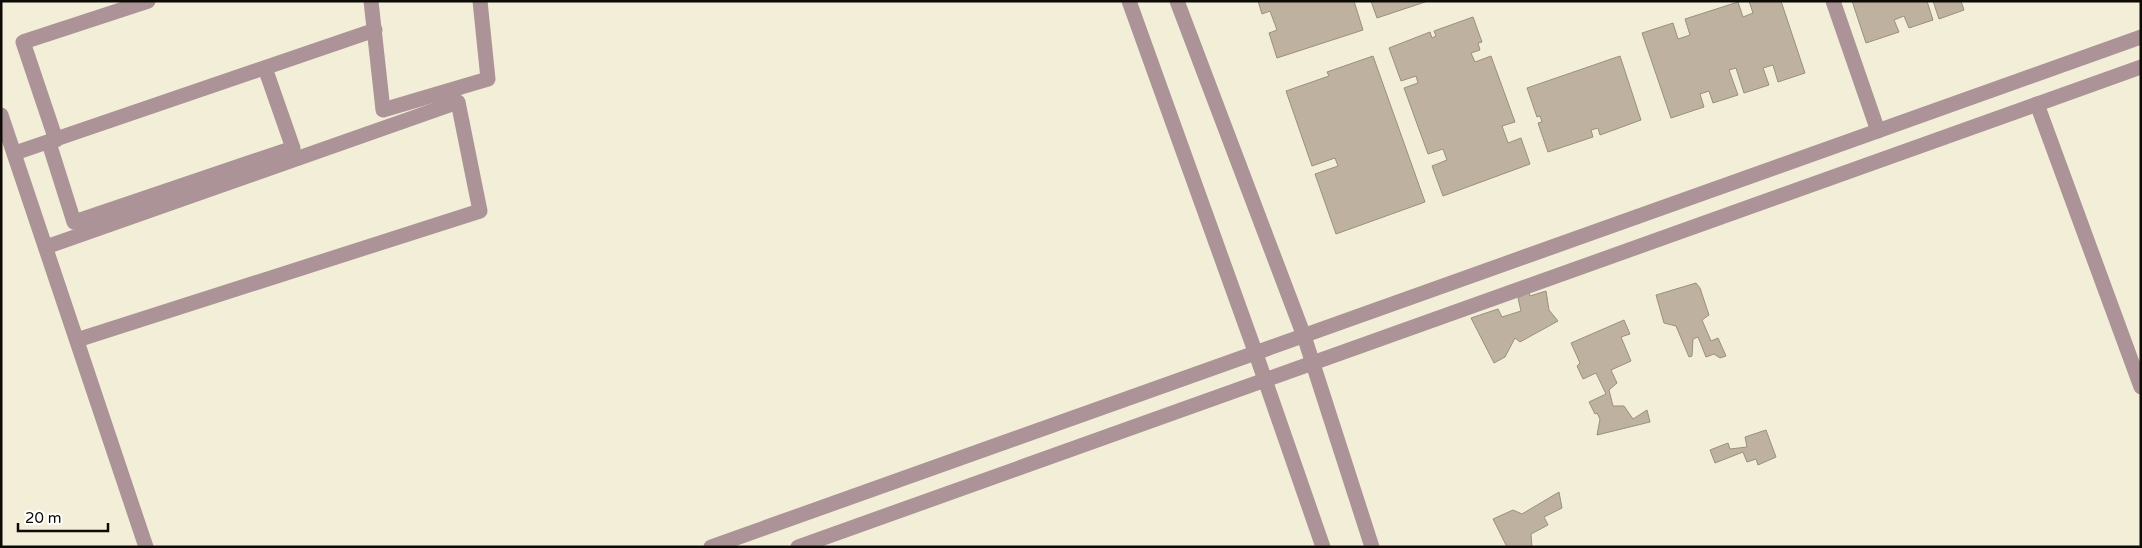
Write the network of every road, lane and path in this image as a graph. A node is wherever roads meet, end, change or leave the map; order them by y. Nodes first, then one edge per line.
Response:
1 (148, 1) edge
2 (371, 1) edge
3 (480, 1) edge
4 (1129, 1) edge
5 (1177, 1) edge
6 (1833, 1) edge
7 (375, 30) junction
8 (2141, 37) edge
9 (2141, 67) edge
10 (265, 68) junction
11 (2037, 104) junction
12 (1, 115) edge
13 (1878, 131) junction
14 (53, 141) junction
15 (14, 153) junction
16 (46, 247) junction
17 (1304, 336) junction
18 (77, 340) junction
19 (1256, 354) junction
20 (1312, 362) junction
21 (1265, 379) junction
22 (2141, 387) edge
23 (146, 547) edge
24 (711, 547) edge
25 (798, 547) edge
26 (1323, 547) edge
27 (1372, 547) edge

1 - 14 street
2 - 7 street
3 - 7 street
4 - 19 street
5 - 17 street
6 - 13 street
7 - 10 street
8 - 13 street
9 - 11 street
10 - 14 street
10 - 14 street
11 - 20 street
11 - 22 street
12 - 15 street
13 - 17 street
14 - 15 street
15 - 16 street
16 - 18 street
16 - 18 street
17 - 19 street
17 - 20 street
18 - 23 street
19 - 21 street
19 - 24 street
20 - 21 street
20 - 27 street
21 - 25 street
21 - 26 street

